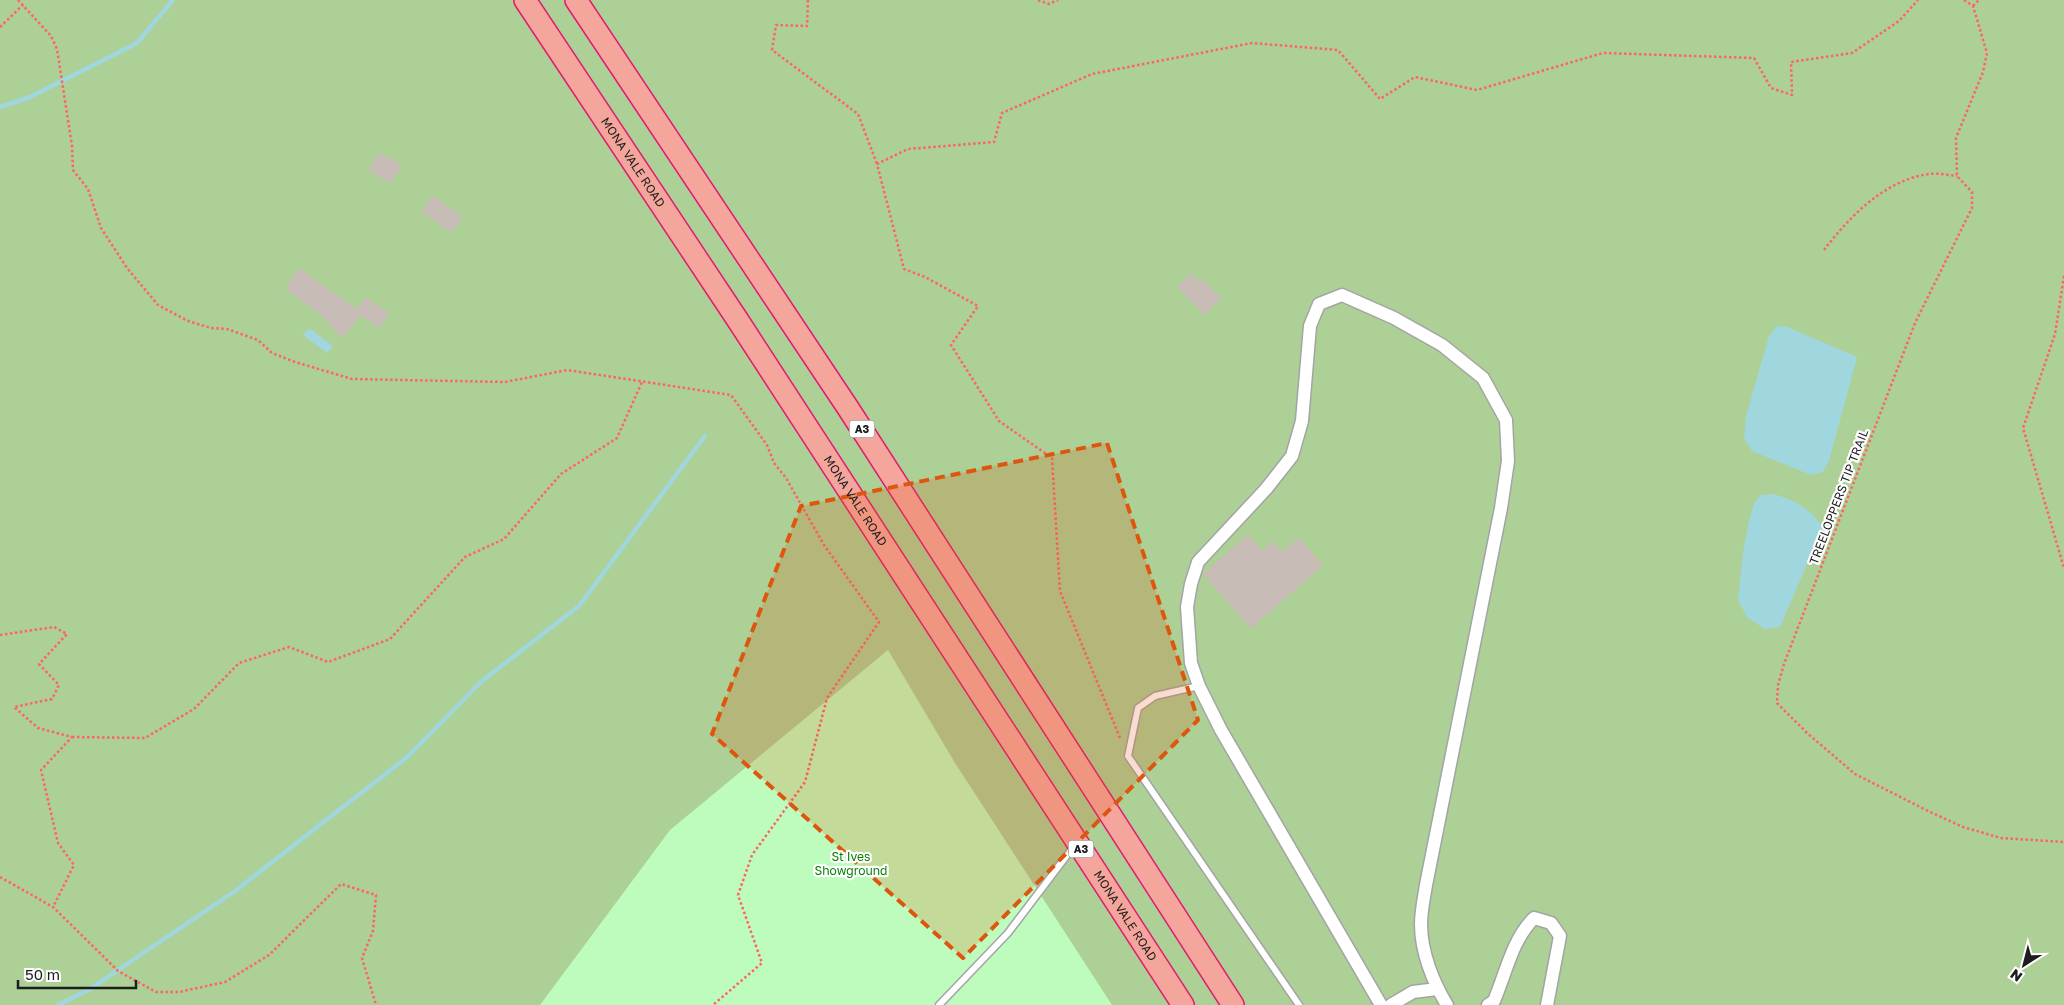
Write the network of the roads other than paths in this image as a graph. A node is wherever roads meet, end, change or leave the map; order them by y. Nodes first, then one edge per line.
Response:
1 (525, 0) edge
2 (576, 0) edge
3 (1199, 686) junction
4 (1077, 842) junction
5 (1437, 989) junction
6 (939, 1005) edge
7 (1183, 1005) edge
8 (1233, 1005) edge
9 (1299, 1005) edge
10 (1381, 1005) edge
11 (1391, 1005) edge
12 (1447, 1005) edge
13 (1488, 1005) edge
14 (1547, 1005) edge

1 - 4 highway, MONA VALE ROAD / A3
2 - 8 highway, A3
3 - 5 street
3 - 9 lane
3 - 10 street
4 - 6 lane
4 - 7 highway, MONA VALE ROAD / A3
5 - 11 street
5 - 12 street
13 - 14 street

